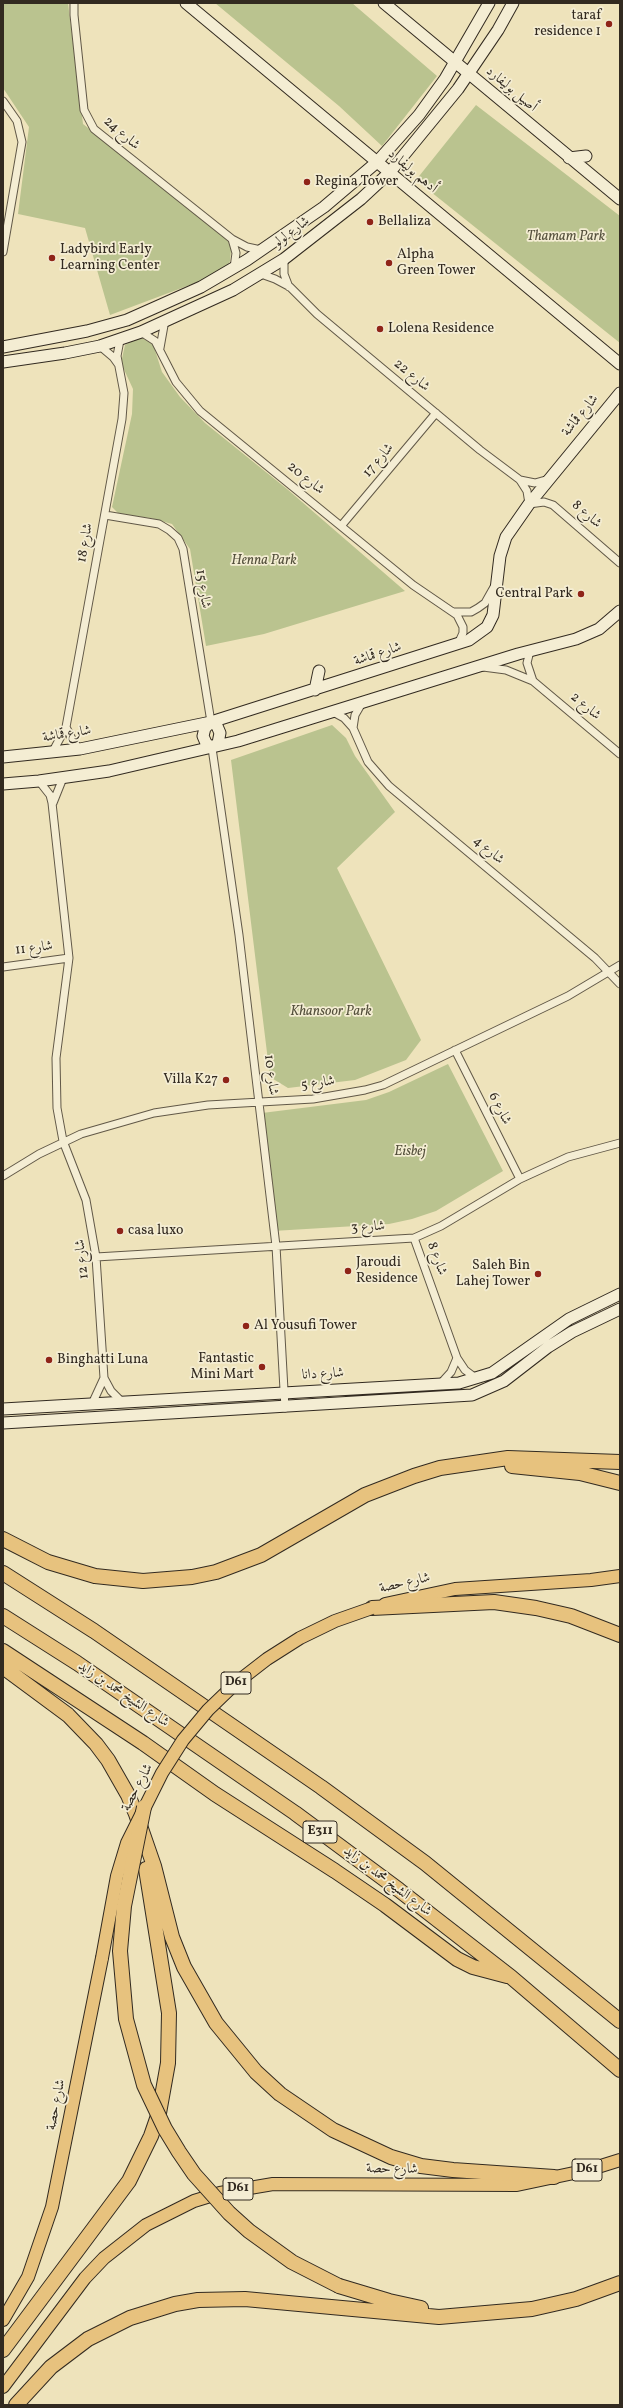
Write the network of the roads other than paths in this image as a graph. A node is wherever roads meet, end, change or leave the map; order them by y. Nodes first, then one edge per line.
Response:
1 (74, 3) edge
2 (186, 3) edge
3 (384, 3) edge
4 (489, 3) edge
5 (513, 3) edge
6 (455, 63) junction
7 (469, 74) junction
8 (3, 101) edge
9 (586, 156) dead end
10 (569, 158) junction
11 (378, 162) junction
12 (390, 172) junction
13 (620, 199) edge
14 (232, 239) junction
15 (264, 250) junction
16 (3, 252) edge
17 (284, 258) junction
18 (234, 268) junction
19 (261, 274) junction
20 (290, 288) junction
21 (165, 320) junction
22 (141, 332) junction
23 (120, 340) junction
24 (4, 346) edge
25 (100, 346) junction
26 (160, 348) junction
27 (3, 362) edge
28 (118, 364) junction
29 (620, 364) edge
30 (620, 393) edge
31 (436, 413) junction
32 (549, 479) junction
33 (520, 480) junction
34 (528, 504) junction
35 (105, 515) junction
36 (341, 526) junction
37 (620, 563) edge
38 (498, 580) junction
39 (620, 611) edge
40 (454, 612) junction
41 (458, 645) junction
42 (530, 651) junction
43 (478, 667) junction
44 (319, 671) dead end
45 (533, 681) junction
46 (315, 690) junction
47 (362, 703) junction
48 (333, 712) junction
49 (211, 722) junction
50 (66, 727) junction
51 (353, 728) junction
52 (212, 748) junction
53 (80, 749) junction
54 (52, 753) junction
55 (620, 754) edge
56 (3, 757) edge
57 (63, 778) junction
58 (39, 781) junction
59 (3, 784) edge
60 (52, 803) junction
61 (69, 958) junction
62 (620, 965) edge
63 (3, 967) edge
64 (609, 972) junction
65 (620, 984) edge
66 (455, 1050) junction
67 (260, 1104) junction
68 (63, 1142) junction
69 (620, 1143) edge
70 (3, 1176) edge
71 (520, 1179) junction
72 (414, 1238) junction
73 (276, 1246) junction
74 (96, 1257) junction
75 (620, 1294) edge
76 (620, 1309) edge
77 (457, 1358) junction
78 (104, 1378) junction
79 (477, 1379) junction
80 (441, 1383) junction
81 (285, 1392) junction
82 (122, 1402) junction
83 (92, 1404) junction
84 (285, 1408) junction
85 (3, 1409) edge
86 (3, 1423) edge
87 (620, 1462) edge
88 (466, 1463) junction
89 (620, 1483) edge
90 (3, 1540) edge
91 (3, 1573) edge
92 (620, 1576) edge
93 (372, 1608) junction
94 (3, 1616) edge
95 (620, 1635) edge
96 (3, 1651) edge
97 (3, 1667) edge
98 (144, 1807) junction
99 (142, 1833) junction
100 (511, 1977) junction
101 (620, 2020) edge
102 (620, 2070) edge
103 (620, 2160) edge
104 (554, 2177) junction
105 (620, 2283) edge
106 (465, 2314) junction
107 (3, 2320) edge
108 (3, 2350) edge
109 (3, 2387) edge
110 (16, 2405) edge

1 - 14 street, شارع 24
2 - 11 street, أدهم بوليفارد
3 - 6 street, أصيل بوليفارد
4 - 6 street, شارع لولو
5 - 7 street, شارع لولو
6 - 7 street, أصيل بوليفارد
6 - 11 street, شارع لولو
7 - 10 street, أصيل بوليفارد
7 - 12 street, شارع لولو
8 - 16 street
9 - 10 street
10 - 13 street, أصيل بوليفارد
11 - 12 street, أدهم بوليفارد
11 - 15 street, شارع لولو
12 - 17 street, شارع لولو
12 - 29 street, أدهم بوليفارد
14 - 15 street, شارع 24
14 - 18 street
15 - 18 street, شارع لولو
17 - 19 street, شارع لولو
17 - 20 street, شارع 22
18 - 24 street, شارع لولو
19 - 20 street, شارع 22
19 - 21 street, شارع لولو
20 - 31 street, شارع 22
21 - 22 street, شارع لولو
21 - 26 street
22 - 23 street, شارع لولو
22 - 26 street, شارع 20
23 - 25 street, شارع لولو
23 - 28 street, شارع 18
25 - 27 street, شارع لولو
25 - 28 street
26 - 36 street, شارع 20
28 - 35 street, شارع 18
30 - 32 street, شارع قماشة
31 - 33 street, شارع 22
31 - 36 street, شارع 17
32 - 33 street
32 - 34 street, شارع قماشة
33 - 34 street, شارع 22
34 - 37 street, شارع 8
34 - 38 street, شارع قماشة
35 - 49 street, شارع 15
35 - 50 street, شارع 18
36 - 40 street, شارع 20
38 - 40 street
38 - 41 street, شارع قماشة
39 - 42 street
40 - 41 street, شارع 20
41 - 46 street, شارع قماشة
42 - 43 street
42 - 45 street
43 - 45 street, شارع 2
43 - 47 street
44 - 46 street
45 - 55 street, شارع 2
46 - 49 street, شارع قماشة
47 - 48 street
47 - 51 street
48 - 51 street, شارع 4
48 - 52 street
49 - 52 street
49 - 52 street
49 - 53 street, شارع قماشة
50 - 53 street
50 - 54 street, شارع 18
51 - 64 street, شارع 4
52 - 57 street
52 - 67 street, شارع 10
53 - 54 street, شارع قماشة
54 - 56 street, شارع قماشة
57 - 58 street
57 - 60 street
58 - 59 street
58 - 60 street
60 - 61 street, شارع 12
61 - 63 street, شارع 11
61 - 68 street, شارع 12
62 - 64 street, شارع 5
64 - 65 street, شارع 4
64 - 66 street, شارع 5
66 - 67 street, شارع 5
66 - 71 street, شارع 6
67 - 68 street, شارع 5
67 - 73 street, شارع 10
68 - 70 street, شارع 5
68 - 74 street, شارع 12
69 - 71 street, شارع 3
71 - 72 street, شارع 3
72 - 73 street, شارع 3
72 - 77 street, شارع 8
73 - 74 street, شارع 3
73 - 81 street, شارع 10
74 - 78 street, شارع 12
75 - 79 street, شارع دانا
76 - 84 street
77 - 79 street, شارع 8
77 - 80 street
78 - 82 street, شارع 12
78 - 83 street, شارع 12
79 - 80 street, شارع دانا
80 - 81 street, شارع دانا
81 - 82 street, شارع دانا
81 - 84 street, شارع 10
82 - 83 street, شارع دانا
83 - 85 street, شارع دانا
84 - 86 street
87 - 88 highway
88 - 89 highway
88 - 90 highway
91 - 101 highway, E311
92 - 93 main road, شارع حصة / D61
93 - 95 highway
93 - 98 main road, شارع حصة / D61, bridge
94 - 100 highway, شارع الشيخ محمد بن زايد / E311
96 - 100 highway
97 - 99 highway
98 - 106 highway, bridge
98 - 107 main road, شارع حصة / D61, bridge
99 - 104 highway
99 - 108 highway
100 - 102 highway, شارع الشيخ محمد بن زايد / E311
103 - 104 main road, شارع حصة / D61
104 - 109 main road, شارع حصة / D61
105 - 106 highway
106 - 110 highway

